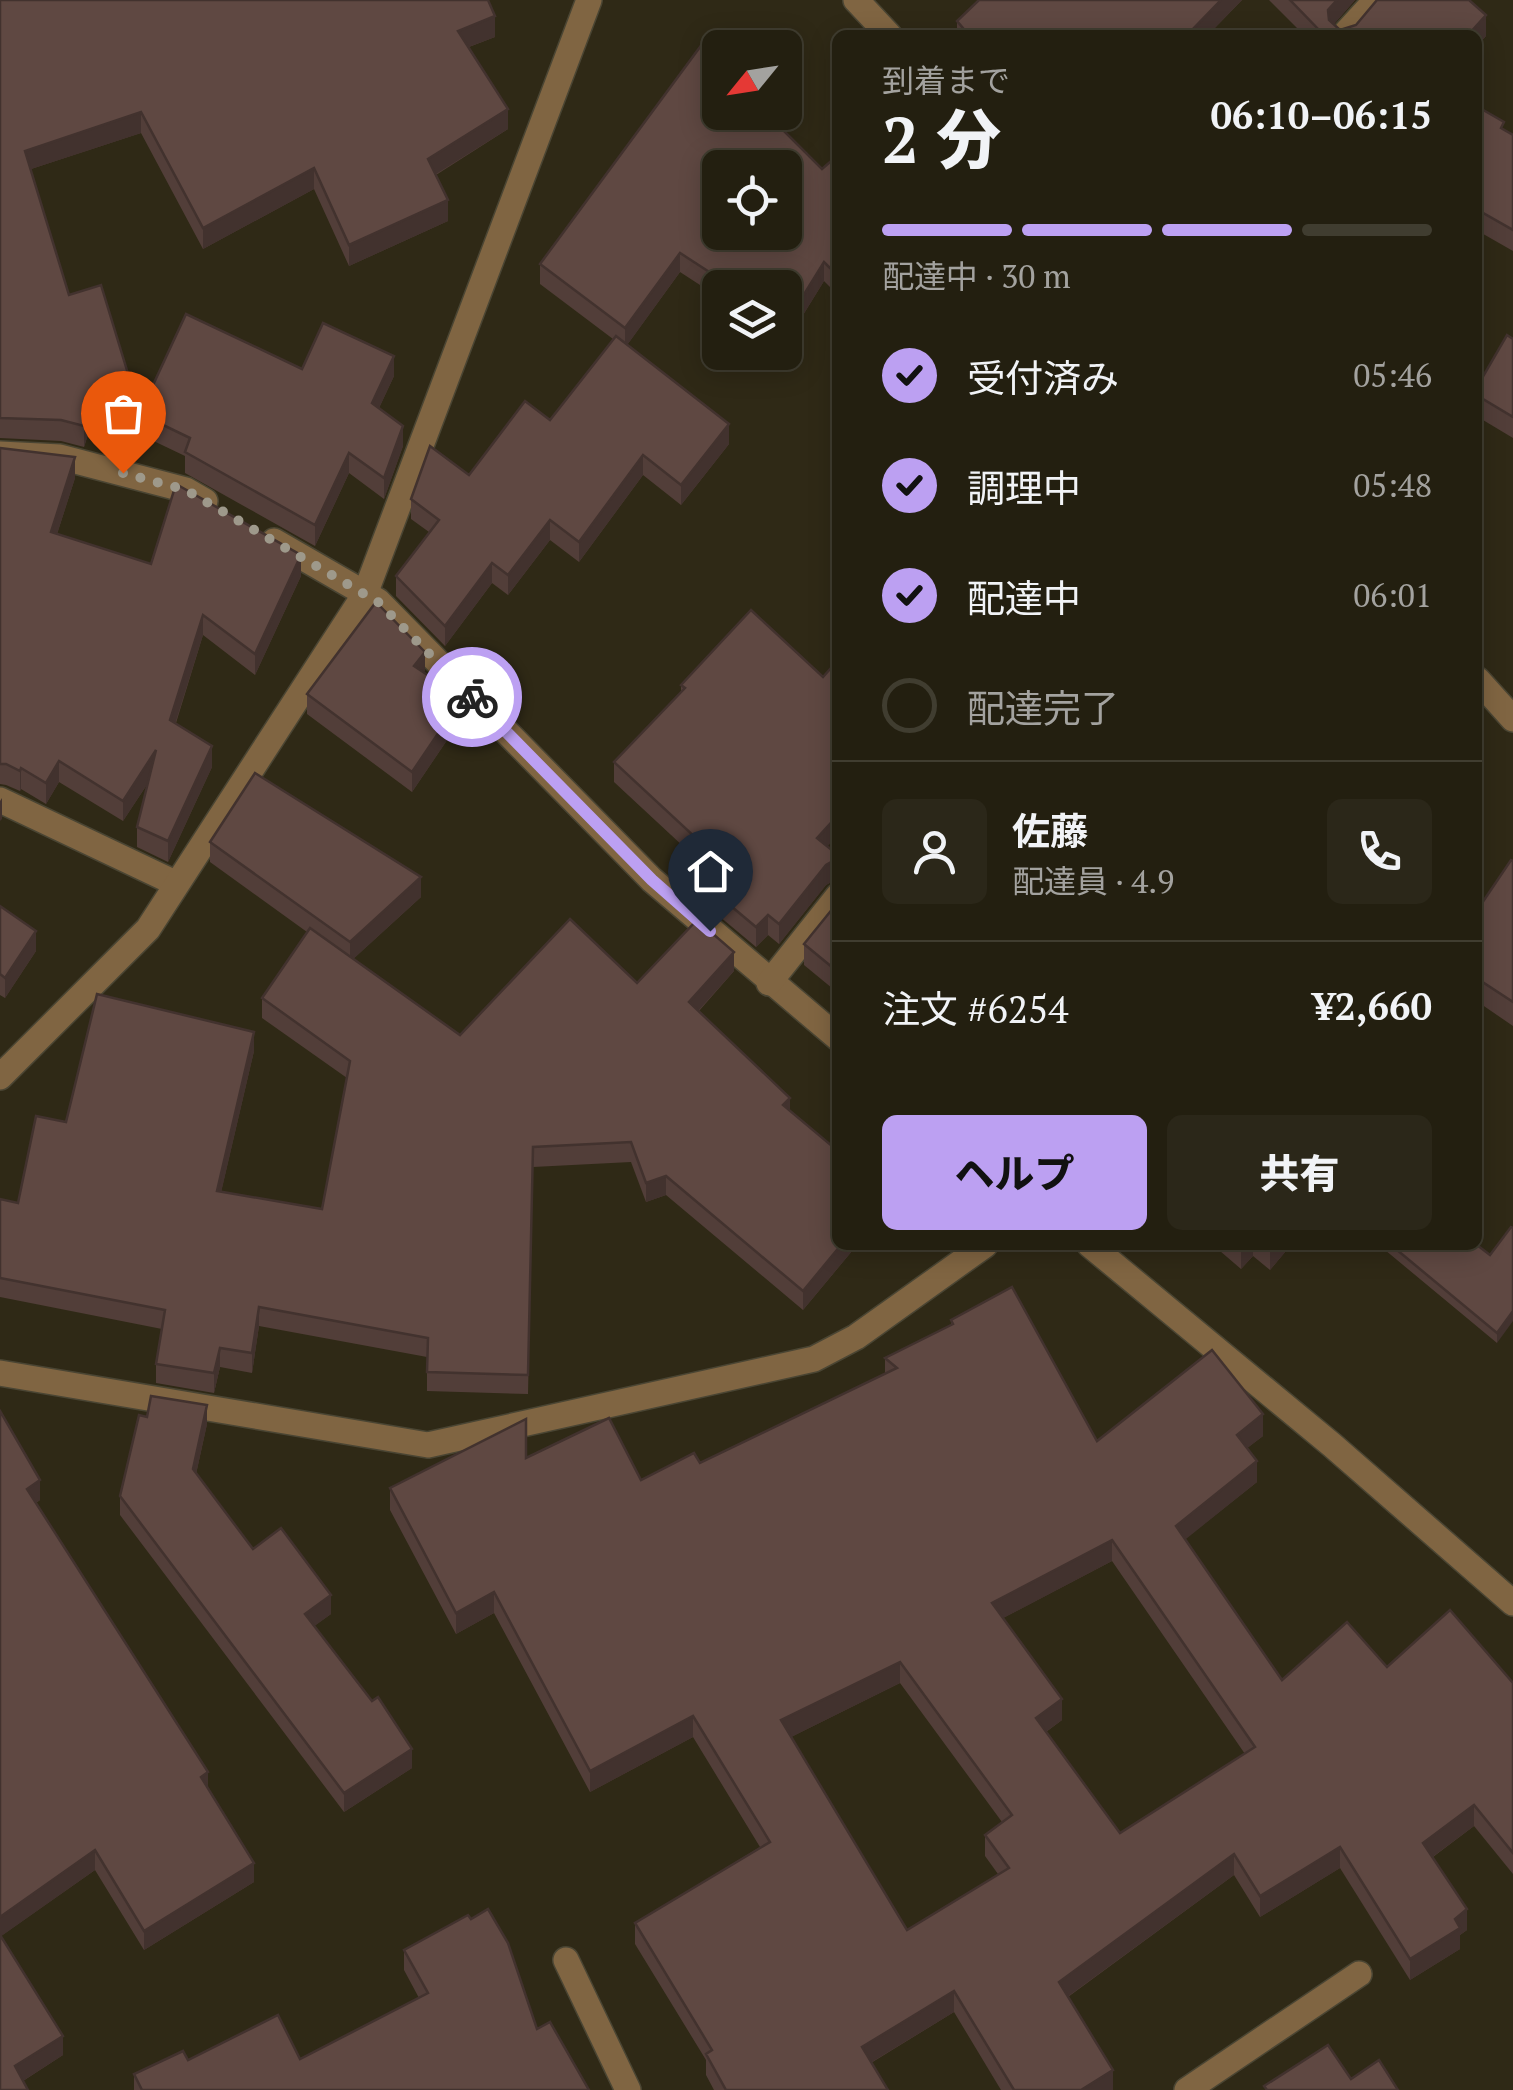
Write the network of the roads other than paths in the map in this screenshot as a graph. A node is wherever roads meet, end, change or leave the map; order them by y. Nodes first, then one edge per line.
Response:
1 (589, 0) edge
2 (856, 0) edge
3 (1376, 0) edge
4 (884, 30) edge
5 (1349, 30) edge
6 (0, 454) edge
7 (218, 509) edge
8 (251, 528) edge
9 (365, 594) junction
10 (1482, 684) edge
11 (1513, 719) edge
12 (0, 800) edge
13 (174, 883) junction
14 (832, 903) edge
15 (769, 982) junction
16 (832, 1033) edge
17 (0, 1078) edge
18 (978, 1250) edge
19 (1096, 1250) edge
20 (0, 1373) edge
21 (1513, 1603) edge
22 (566, 1960) dead end
23 (1359, 1974) dead end
24 (628, 2090) edge
25 (1187, 2090) edge

1 - 9 street
2 - 4 street
3 - 5 street
6 - 7 street
8 - 9 street
9 - 13 street
9 - 15 street
10 - 11 street
12 - 13 street
13 - 17 street
14 - 15 street
15 - 16 street
18 - 20 street
19 - 21 street
22 - 24 street
23 - 25 street

